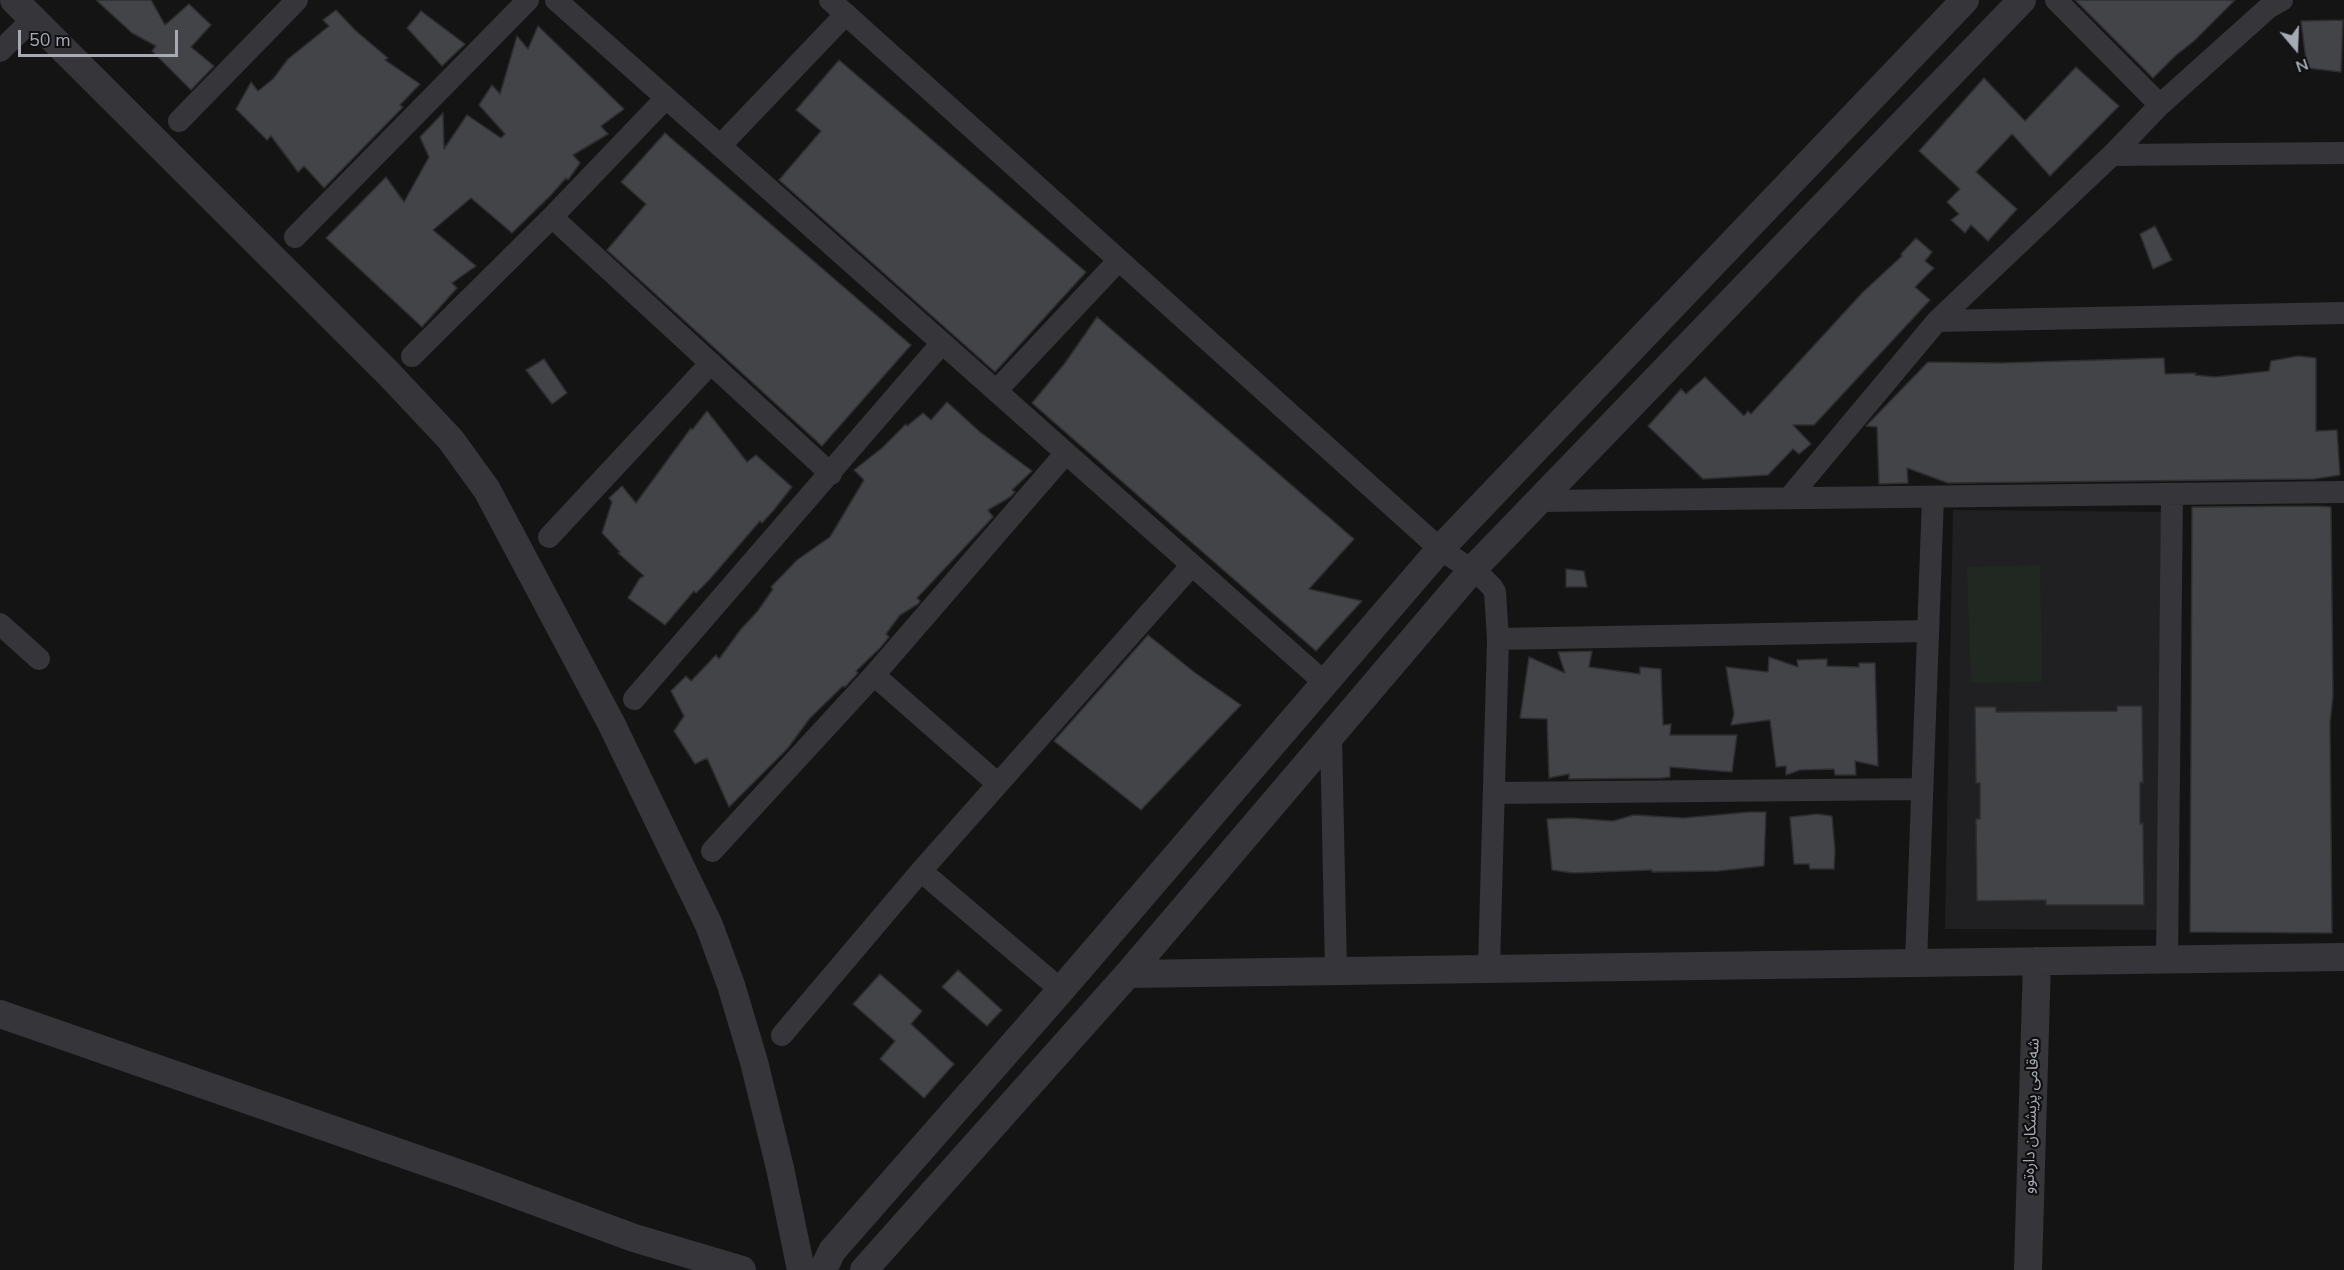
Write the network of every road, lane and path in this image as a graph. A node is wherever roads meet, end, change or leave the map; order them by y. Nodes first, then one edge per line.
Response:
1 (297, 0) edge
2 (528, 0) edge
3 (555, 0) edge
4 (1965, 0) edge
5 (2022, 0) edge
6 (2056, 0) edge
7 (2282, 0) edge
8 (838, 7) edge
9 (23, 9) edge
10 (0, 51) edge
11 (666, 98) junction
12 (2160, 105) junction
13 (179, 121) dead end
14 (720, 146) junction
15 (2344, 153) edge
16 (2112, 155) junction
17 (552, 217) junction
18 (295, 237) dead end
19 (1119, 260) junction
20 (2344, 313) edge
21 (1937, 321) junction
22 (942, 343) junction
23 (412, 356) dead end
24 (711, 363) junction
25 (996, 391) junction
26 (1066, 453) junction
27 (831, 474) junction
28 (2344, 492) edge
29 (2172, 494) junction
30 (1933, 497) junction
31 (1789, 498) junction
32 (1540, 501) junction
33 (549, 537) dead end
34 (1440, 549) junction
35 (1192, 565) junction
36 (1472, 570) junction
37 (0, 624) edge
38 (1928, 631) junction
39 (1498, 639) junction
40 (39, 659) dead end
41 (874, 675) junction
42 (1325, 683) junction
43 (634, 699) dead end
44 (1331, 736) junction
45 (998, 784) junction
46 (1922, 789) junction
47 (1494, 793) junction
48 (712, 851) dead end
49 (921, 871) junction
50 (2344, 957) edge
51 (2167, 959) junction
52 (2037, 961) junction
53 (1916, 963) junction
54 (1489, 968) junction
55 (1336, 971) junction
56 (1128, 974) junction
57 (1061, 990) junction
58 (0, 1014) edge
59 (782, 1035) dead end
60 (742, 1270) edge
61 (801, 1270) edge
62 (823, 1270) edge
63 (864, 1270) edge
64 (2028, 1270) edge

1 - 13 street
2 - 18 street
3 - 11 street
4 - 34 street
5 - 32 street
6 - 12 street
7 - 12 street
8 - 14 street
8 - 19 street
9 - 10 street
9 - 61 street
11 - 14 street
11 - 17 street
12 - 16 street
14 - 22 street
15 - 16 street
16 - 21 street
17 - 23 street
17 - 24 street
19 - 25 street
19 - 34 street
20 - 21 street
21 - 31 street
22 - 25 street
22 - 27 street
24 - 27 street
24 - 33 street
25 - 26 street
26 - 35 street
26 - 41 street
27 - 43 street
28 - 29 street
29 - 30 street
29 - 51 street
30 - 31 street
30 - 38 street
31 - 32 street
32 - 36 street
34 - 36 street
34 - 42 street
35 - 42 street
35 - 45 street
36 - 39 street
36 - 44 street
37 - 40 street
38 - 39 street
38 - 46 street
39 - 47 street
41 - 45 street
41 - 48 street
42 - 57 street
44 - 55 street
44 - 56 street
45 - 49 street
46 - 47 street
46 - 53 street
47 - 54 street
49 - 57 street
49 - 59 street
50 - 51 street
51 - 52 street
52 - 53 street
52 - 64 street, شەقامی پزیشکان دارەتوو
53 - 54 street
54 - 55 street
55 - 56 street
56 - 63 street
57 - 62 street
58 - 60 street

